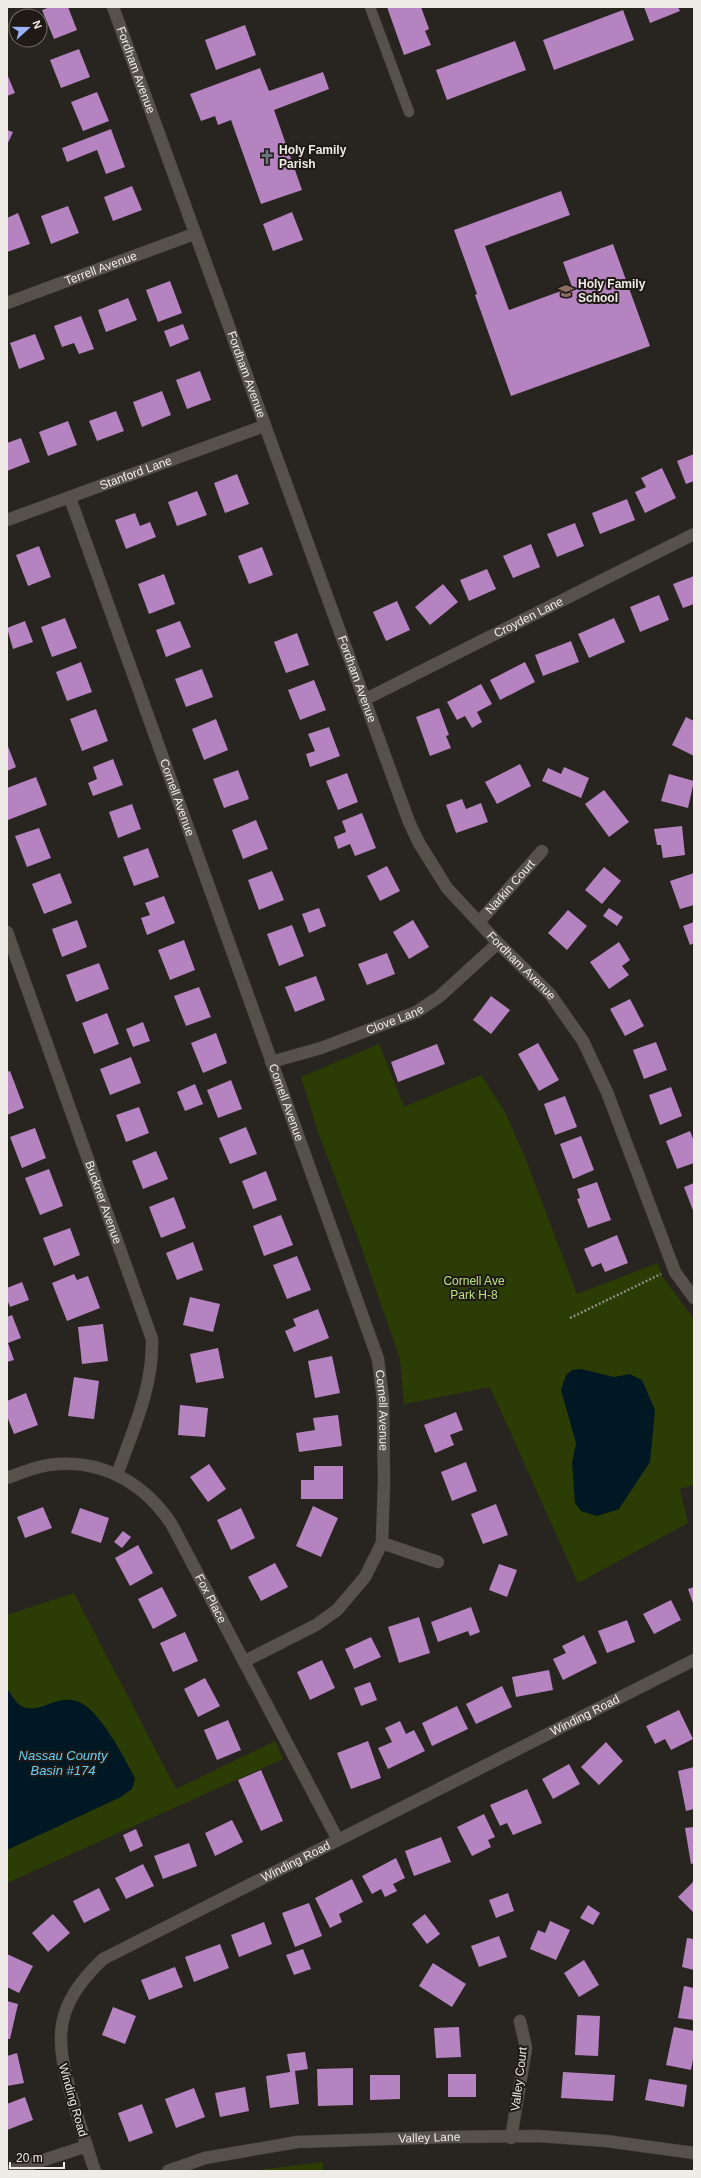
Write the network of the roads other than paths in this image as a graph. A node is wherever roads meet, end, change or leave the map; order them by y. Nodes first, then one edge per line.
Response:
1 (113, 7) edge
2 (370, 7) edge
3 (408, 112) dead end
4 (194, 234) junction
5 (7, 303) edge
6 (264, 426) junction
7 (70, 498) junction
8 (7, 520) edge
9 (694, 534) edge
10 (364, 700) junction
11 (542, 851) dead end
12 (478, 922) junction
13 (7, 932) edge
14 (498, 943) junction
15 (271, 1062) junction
16 (694, 1298) edge
17 (117, 1475) junction
18 (7, 1478) edge
19 (382, 1543) junction
20 (438, 1562) dead end
21 (694, 1660) edge
22 (245, 1661) junction
23 (338, 1840) junction
24 (520, 2021) dead end
25 (511, 2138) junction
26 (87, 2146) junction
27 (694, 2153) edge
28 (10, 2171) edge
29 (95, 2171) edge
30 (168, 2171) edge

1 - 4 street, Fordham Avenue
2 - 3 lane
4 - 5 street, Terrell Avenue
4 - 6 street, Fordham Avenue
6 - 7 street, Stanford Lane
6 - 10 street, Fordham Avenue
7 - 8 street, Stanford Lane
7 - 15 street, Cornell Avenue
9 - 10 street, Croyden Lane
10 - 12 street, Fordham Avenue
11 - 12 street, Narkin Court
12 - 14 street, Fordham Avenue
13 - 17 street, Buckner Avenue
14 - 15 street, Clove Lane
14 - 16 street, Fordham Avenue
15 - 19 street, Cornell Avenue
17 - 18 street, Fox Place
17 - 22 street, Fox Place
19 - 20 street
19 - 22 street, Cornell Avenue
21 - 23 street, Winding Road
22 - 23 street, Fox Place
23 - 26 street, Winding Road
24 - 25 street, Valley Court
25 - 27 street, Valley Lane
25 - 30 street, Valley Lane
26 - 28 street
26 - 29 street, Winding Road

